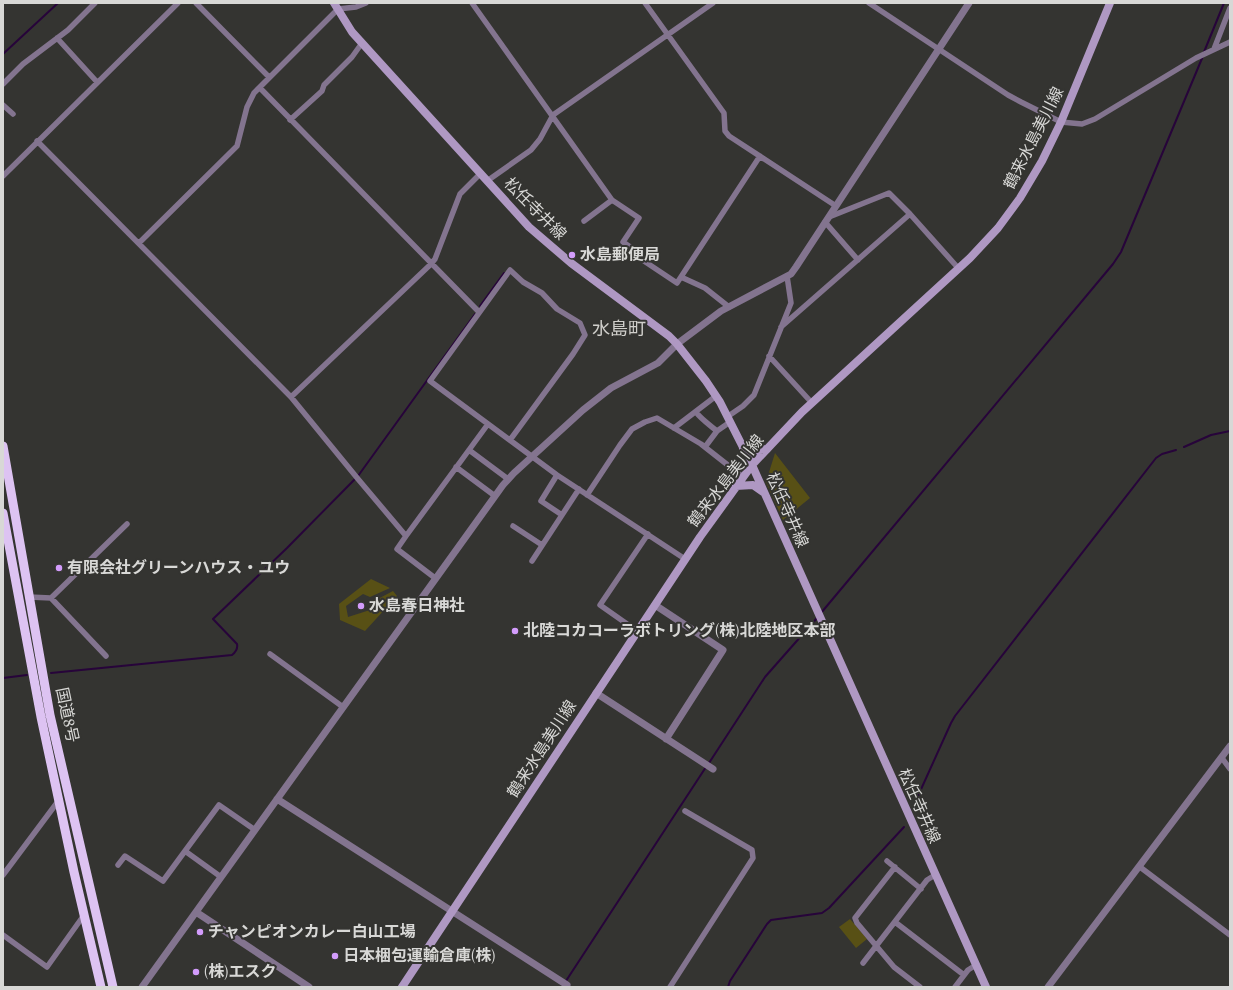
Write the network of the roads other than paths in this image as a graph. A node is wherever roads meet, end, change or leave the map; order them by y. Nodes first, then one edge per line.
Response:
1 (95, 3) edge
2 (178, 3) edge
3 (196, 3) edge
4 (366, 3) edge
5 (472, 3) edge
6 (645, 3) edge
7 (713, 3) edge
8 (869, 3) edge
9 (969, 3) edge
10 (1110, 3) edge
11 (336, 6) edge
12 (1230, 8) edge
13 (668, 34) junction
14 (57, 38) junction
15 (1230, 42) edge
16 (362, 43) junction
17 (939, 49) junction
18 (1211, 50) junction
19 (269, 77) junction
20 (97, 82) junction
21 (3, 84) edge
22 (260, 88) junction
23 (3, 105) edge
24 (13, 114) dead end
25 (552, 115) junction
26 (290, 120) junction
27 (1061, 122) junction
28 (38, 141) junction
29 (760, 156) junction
30 (481, 174) junction
31 (3, 176) edge
32 (487, 181) junction
33 (612, 200) junction
34 (836, 206) junction
35 (910, 214) junction
36 (827, 220) junction
37 (584, 221) dead end
38 (139, 243) junction
39 (858, 260) junction
40 (431, 264) junction
41 (959, 269) junction
42 (787, 276) junction
43 (681, 277) junction
44 (729, 307) junction
45 (479, 312) junction
46 (781, 328) junction
47 (677, 344) junction
48 (769, 356) junction
49 (716, 396) junction
50 (291, 397) junction
51 (812, 403) junction
52 (696, 412) junction
53 (729, 420) junction
54 (488, 424) junction
55 (674, 428) junction
56 (717, 431) junction
57 (510, 440) junction
58 (3, 446) edge
59 (705, 447) junction
60 (743, 448) junction
61 (469, 450) junction
62 (767, 450) junction
63 (531, 457) junction
64 (752, 465) junction
65 (456, 468) junction
66 (557, 475) junction
67 (743, 477) junction
68 (508, 479) junction
69 (736, 486) junction
70 (579, 489) junction
71 (764, 492) junction
72 (587, 495) junction
73 (495, 496) junction
74 (3, 513) edge
75 (562, 515) junction
76 (127, 524) dead end
77 (513, 526) dead end
78 (648, 534) junction
79 (406, 536) junction
80 (542, 545) junction
81 (685, 559) junction
82 (532, 561) dead end
83 (435, 578) junction
84 (30, 597) junction
85 (51, 598) junction
86 (654, 605) junction
87 (637, 631) junction
88 (270, 654) dead end
89 (106, 656) dead end
90 (596, 693) junction
91 (343, 707) junction
92 (666, 739) junction
93 (1230, 746) edge
94 (1222, 758) junction
95 (709, 767) dead end
96 (1230, 769) edge
97 (277, 798) junction
98 (59, 800) junction
99 (685, 811) dead end
100 (255, 830) junction
101 (185, 851) junction
102 (887, 861) dead end
103 (118, 865) dead end
104 (1140, 866) junction
105 (894, 867) junction
106 (3, 875) edge
107 (935, 875) junction
108 (221, 877) junction
109 (921, 889) junction
110 (452, 911) junction
111 (196, 912) junction
112 (84, 915) junction
113 (895, 922) junction
114 (3, 935) edge
115 (1230, 935) edge
116 (877, 947) junction
117 (863, 963) dead end
118 (976, 965) junction
119 (964, 975) junction
120 (564, 984) dead end
121 (101, 987) edge
122 (113, 987) edge
123 (142, 987) edge
124 (309, 987) edge
125 (402, 987) edge
126 (670, 987) edge
127 (920, 987) edge
128 (955, 987) edge
129 (986, 987) edge
130 (1048, 987) edge

1 - 14 street
2 - 20 street
3 - 19 street
4 - 11 street
5 - 25 street
6 - 13 street
7 - 13 street
8 - 17 street
9 - 17 street
10 - 27 main road, 鶴来水島美川線
11 - 16 main road, 松任寺井線
11 - 19 street
12 - 18 street
13 - 25 street
13 - 29 street
14 - 20 street
14 - 21 street
15 - 18 street
16 - 26 street
16 - 30 main road, 松任寺井線
17 - 27 street
17 - 34 street
18 - 27 street
19 - 22 street
20 - 28 street
22 - 26 street
22 - 38 street
23 - 24 street
25 - 32 street
25 - 33 street
26 - 40 street
27 - 41 main road, 鶴来水島美川線
28 - 31 street
28 - 38 street
29 - 34 street
29 - 43 street
30 - 32 main road, 松任寺井線
30 - 40 street
32 - 47 main road, 松任寺井線
33 - 37 street
33 - 43 street
34 - 36 street
35 - 36 street
35 - 39 street
35 - 41 street
36 - 39 street
36 - 42 street
38 - 50 street
39 - 46 street
40 - 45 street
40 - 50 street
41 - 51 main road, 鶴来水島美川線
42 - 44 street
42 - 46 street
43 - 44 street
44 - 47 street
45 - 54 street
45 - 57 street
46 - 48 street
47 - 49 main road, 松任寺井線
47 - 63 street
48 - 51 street
48 - 53 street
49 - 52 street
49 - 53 main road, 松任寺井線
50 - 79 street
51 - 62 main road, 鶴来水島美川線
52 - 55 street
52 - 56 street
53 - 56 street
53 - 60 main road, 松任寺井線
54 - 57 street
54 - 61 street
55 - 59 street
55 - 72 street
56 - 59 street
57 - 63 street
58 - 84 highway, 国道8号
59 - 67 street
60 - 62 main road
60 - 64 main road, 松任寺井線
61 - 65 street
61 - 68 street
62 - 64 main road, 鶴来水島美川線
63 - 66 street
63 - 68 street
64 - 67 main road, 鶴来水島美川線
64 - 71 main road, 松任寺井線
65 - 73 street
65 - 79 street
66 - 70 street
66 - 75 street
67 - 69 main road, 鶴来水島美川線
68 - 73 street
69 - 71 main road
69 - 81 main road, 鶴来水島美川線
70 - 72 street
70 - 75 street
71 - 107 main road, 松任寺井線
72 - 78 street
73 - 83 street
74 - 98 highway, 国道8号
75 - 80 street
76 - 85 street
77 - 80 street
78 - 81 street
78 - 87 street
79 - 83 street
80 - 82 street
81 - 86 main road, 鶴来水島美川線
83 - 91 street
84 - 85 street
84 - 122 highway, 国道8号
85 - 89 street
86 - 87 main road, 鶴来水島美川線
86 - 92 street
87 - 90 main road, 鶴来水島美川線
88 - 91 street
90 - 92 street
90 - 110 main road, 鶴来水島美川線
91 - 97 street
92 - 95 street
93 - 94 street
94 - 96 street
94 - 104 street
97 - 100 street
97 - 110 street
98 - 106 street
98 - 112 highway, 国道8号
99 - 126 street
100 - 101 street
100 - 108 street
101 - 103 street
101 - 108 street
102 - 105 street
104 - 115 street
104 - 130 street
105 - 109 street
105 - 116 street
107 - 109 street
107 - 118 main road, 松任寺井線
108 - 111 street
109 - 113 street
110 - 120 street
110 - 125 main road, 鶴来水島美川線
111 - 123 street
111 - 124 street
112 - 114 street
112 - 121 highway, 国道8号
113 - 116 street
113 - 119 street
116 - 117 street
116 - 127 street
118 - 119 street
118 - 129 main road, 松任寺井線
119 - 128 street

